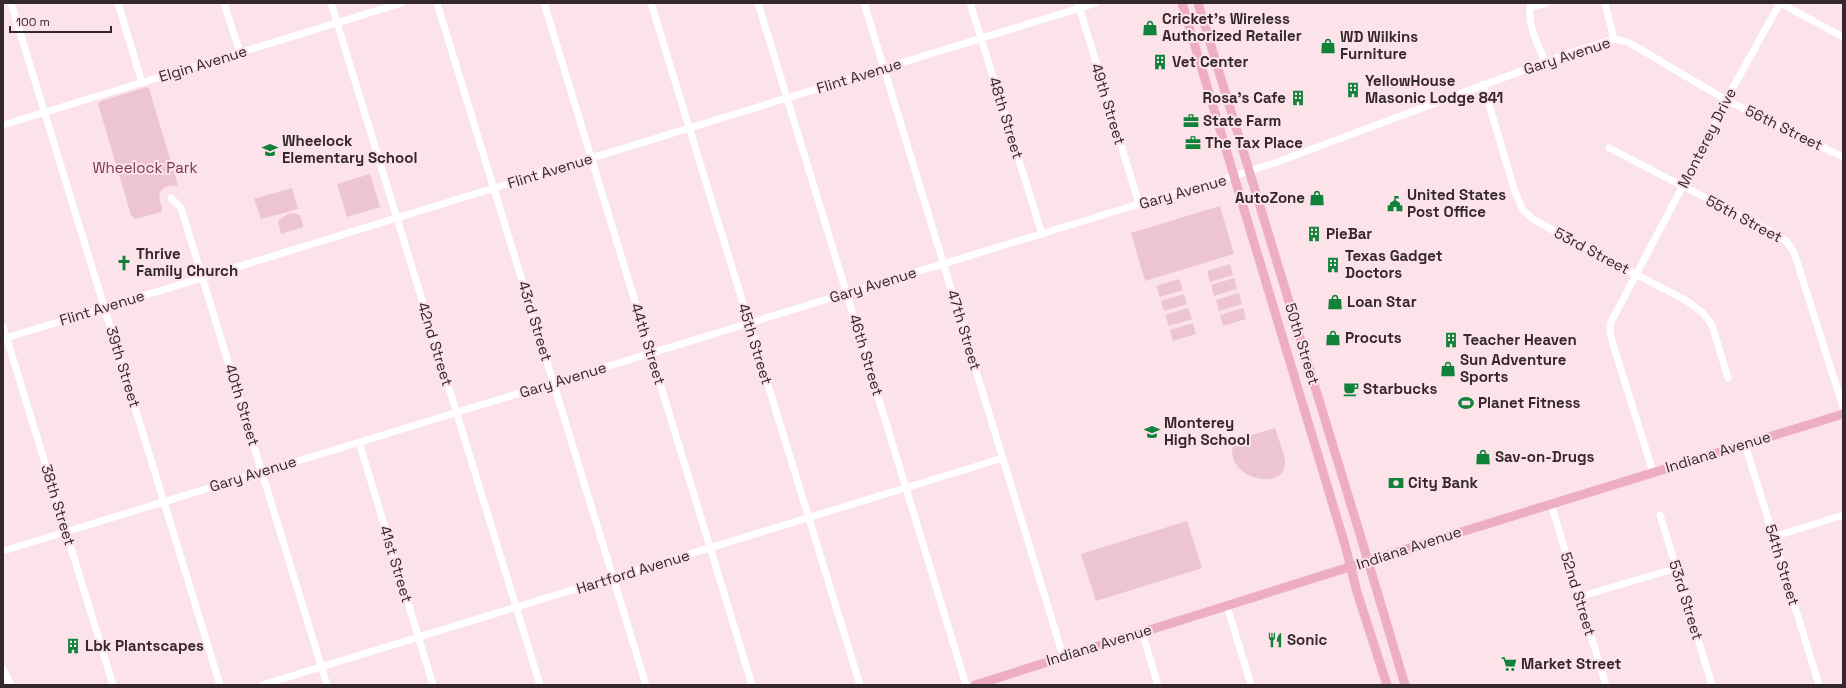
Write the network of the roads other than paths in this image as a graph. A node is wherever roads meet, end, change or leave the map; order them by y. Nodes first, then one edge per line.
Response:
1 (11, 3) edge
2 (118, 3) edge
3 (224, 3) edge
4 (331, 3) edge
5 (402, 3) edge
6 (438, 3) edge
7 (544, 3) edge
8 (651, 3) edge
9 (758, 3) edge
10 (864, 3) edge
11 (970, 3) edge
12 (1096, 3) edge
13 (1182, 3) edge
14 (1198, 3) edge
15 (1547, 3) edge
16 (1605, 3) edge
17 (1780, 3) edge
18 (1530, 5) edge
19 (1078, 6) edge
20 (337, 23) junction
21 (1843, 37) edge
22 (981, 38) junction
23 (1614, 39) junction
24 (240, 53) junction
25 (1545, 61) junction
26 (884, 68) junction
27 (142, 83) junction
28 (1483, 84) junction
29 (787, 98) junction
30 (1726, 100) junction
31 (45, 112) junction
32 (3, 125) edge
33 (689, 128) junction
34 (1609, 148) dead end
35 (1843, 157) edge
36 (591, 158) junction
37 (1250, 171) junction
38 (1235, 176) junction
39 (1682, 186) junction
40 (494, 188) junction
41 (171, 198) dead end
42 (1139, 204) junction
43 (397, 218) junction
44 (1042, 234) junction
45 (944, 264) junction
46 (1636, 275) junction
47 (202, 278) junction
48 (847, 293) junction
49 (104, 308) junction
50 (749, 323) junction
51 (3, 326) edge
52 (5, 338) edge
53 (651, 353) junction
54 (1728, 378) dead end
55 (554, 383) junction
56 (1843, 407) edge
57 (456, 412) junction
58 (1843, 414) edge
59 (359, 442) junction
60 (1745, 444) junction
61 (1003, 458) junction
62 (262, 472) junction
63 (1653, 472) junction
64 (906, 488) junction
65 (164, 501) junction
66 (1551, 504) junction
67 (1660, 515) dead end
68 (1843, 515) edge
69 (808, 518) junction
70 (66, 531) junction
71 (1773, 537) junction
72 (710, 548) junction
73 (3, 551) edge
74 (1368, 561) junction
75 (1350, 567) junction
76 (1677, 568) junction
77 (613, 578) junction
78 (1579, 598) junction
79 (1227, 606) junction
80 (516, 607) junction
81 (1142, 632) junction
82 (419, 637) junction
83 (1063, 656) junction
84 (322, 667) junction
85 (3, 669) edge
86 (10, 685) edge
87 (113, 685) edge
88 (220, 685) edge
89 (262, 685) edge
90 (327, 685) edge
91 (433, 685) edge
92 (540, 685) edge
93 (646, 685) edge
94 (752, 685) edge
95 (860, 685) edge
96 (966, 685) edge
97 (975, 685) edge
98 (1158, 685) edge
99 (1251, 685) edge
100 (1387, 685) edge
101 (1405, 685) edge
102 (1606, 685) edge
103 (1712, 685) edge
104 (1819, 685) edge

1 - 31 street, 39th Street
2 - 27 street
3 - 24 street
4 - 20 street, 42nd Street
5 - 20 street, Elgin Avenue
6 - 40 street, 43rd Street
7 - 36 street, 44th Street
8 - 33 street, 45th Street
9 - 29 street, 46th Street
10 - 26 street, 47th Street
11 - 22 street, 48th Street
12 - 19 street, Flint Avenue
13 - 38 main road, 50th Street
14 - 37 main road, 50th Street
15 - 18 street
16 - 23 street
17 - 21 street
17 - 30 street, Monterey Drive
18 - 25 street
19 - 22 street, Flint Avenue
19 - 42 street, 49th Street
20 - 24 street, Elgin Avenue
20 - 43 street, 42nd Street
22 - 26 street, Flint Avenue
22 - 44 street, 48th Street
23 - 25 street, Gary Avenue
23 - 30 street, Gary Avenue
24 - 27 street, Elgin Avenue
25 - 28 street, Gary Avenue
26 - 29 street, Flint Avenue
26 - 45 street, 47th Street
27 - 31 street, Elgin Avenue
28 - 37 street, Gary Avenue
28 - 46 street, 53rd Street
29 - 33 street, Flint Avenue
29 - 48 street, 46th Street
30 - 35 street, 56th Street
30 - 39 street, Monterey Drive
31 - 32 street, Elgin Avenue
31 - 49 street, 39th Street
33 - 36 street, Flint Avenue
33 - 50 street, 45th Street
34 - 39 street, 55th Street
36 - 40 street, Flint Avenue
36 - 53 street, 44th Street
37 - 38 street, Gary Avenue
37 - 74 main road, 50th Street
38 - 42 street, Gary Avenue
38 - 75 main road, 50th Street
39 - 46 street, Monterey Drive
39 - 56 street, 55th Street
40 - 43 street, Flint Avenue
40 - 55 street, 43rd Street
41 - 47 street, 40th Street
42 - 44 street, Gary Avenue
43 - 47 street, Flint Avenue
43 - 57 street, 42nd Street
44 - 45 street, Gary Avenue
45 - 48 street, Gary Avenue
45 - 61 street, 47th Street
46 - 54 street
46 - 63 street, 53rd Street
47 - 49 street, Flint Avenue
47 - 62 street, 40th Street
48 - 50 street, Gary Avenue
48 - 64 street, 46th Street
49 - 52 street, Flint Avenue
49 - 65 street, 39th Street
50 - 53 street, Gary Avenue
50 - 69 street, 45th Street
51 - 52 street, 38th Street
52 - 70 street, 38th Street
53 - 55 street, Gary Avenue
53 - 72 street, 44th Street
55 - 57 street, Gary Avenue
55 - 77 street, 43rd Street
57 - 59 street, Gary Avenue
57 - 80 street, 42nd Street
58 - 60 main road, Indiana Avenue
59 - 62 street, Gary Avenue
59 - 82 street, 41st Street
60 - 63 main road, Indiana Avenue
60 - 71 street, 54th Street
61 - 64 street, Hartford Avenue
61 - 83 street, 47th Street
62 - 65 street, Gary Avenue
62 - 84 street, 40th Street
63 - 66 main road, Indiana Avenue
64 - 69 street, Hartford Avenue
64 - 96 street, 46th Street
65 - 70 street, Gary Avenue
65 - 88 street, 39th Street
66 - 74 main road, Indiana Avenue
66 - 78 street, 52nd Street
67 - 76 street, 53rd Street
68 - 71 street
69 - 72 street, Hartford Avenue
69 - 95 street, 45th Street
70 - 73 street, Gary Avenue
70 - 87 street, 38th Street
71 - 104 street, 54th Street
72 - 77 street, Hartford Avenue
72 - 94 street, 44th Street
74 - 75 main road, Indiana Avenue
74 - 101 main road, 50th Street
75 - 79 main road, Indiana Avenue
75 - 100 main road, 50th Street
76 - 78 street
76 - 103 street, 53rd Street
77 - 80 street, Hartford Avenue
77 - 93 street, 43rd Street
78 - 102 street, 52nd Street
79 - 81 main road, Indiana Avenue
79 - 99 street
80 - 82 street, Hartford Avenue
80 - 92 street, 42nd Street
81 - 83 main road, Indiana Avenue
81 - 98 street
82 - 84 street, Hartford Avenue
82 - 91 street, 41st Street
83 - 97 main road, Indiana Avenue
84 - 89 street, Hartford Avenue
84 - 90 street, 40th Street
85 - 86 street

